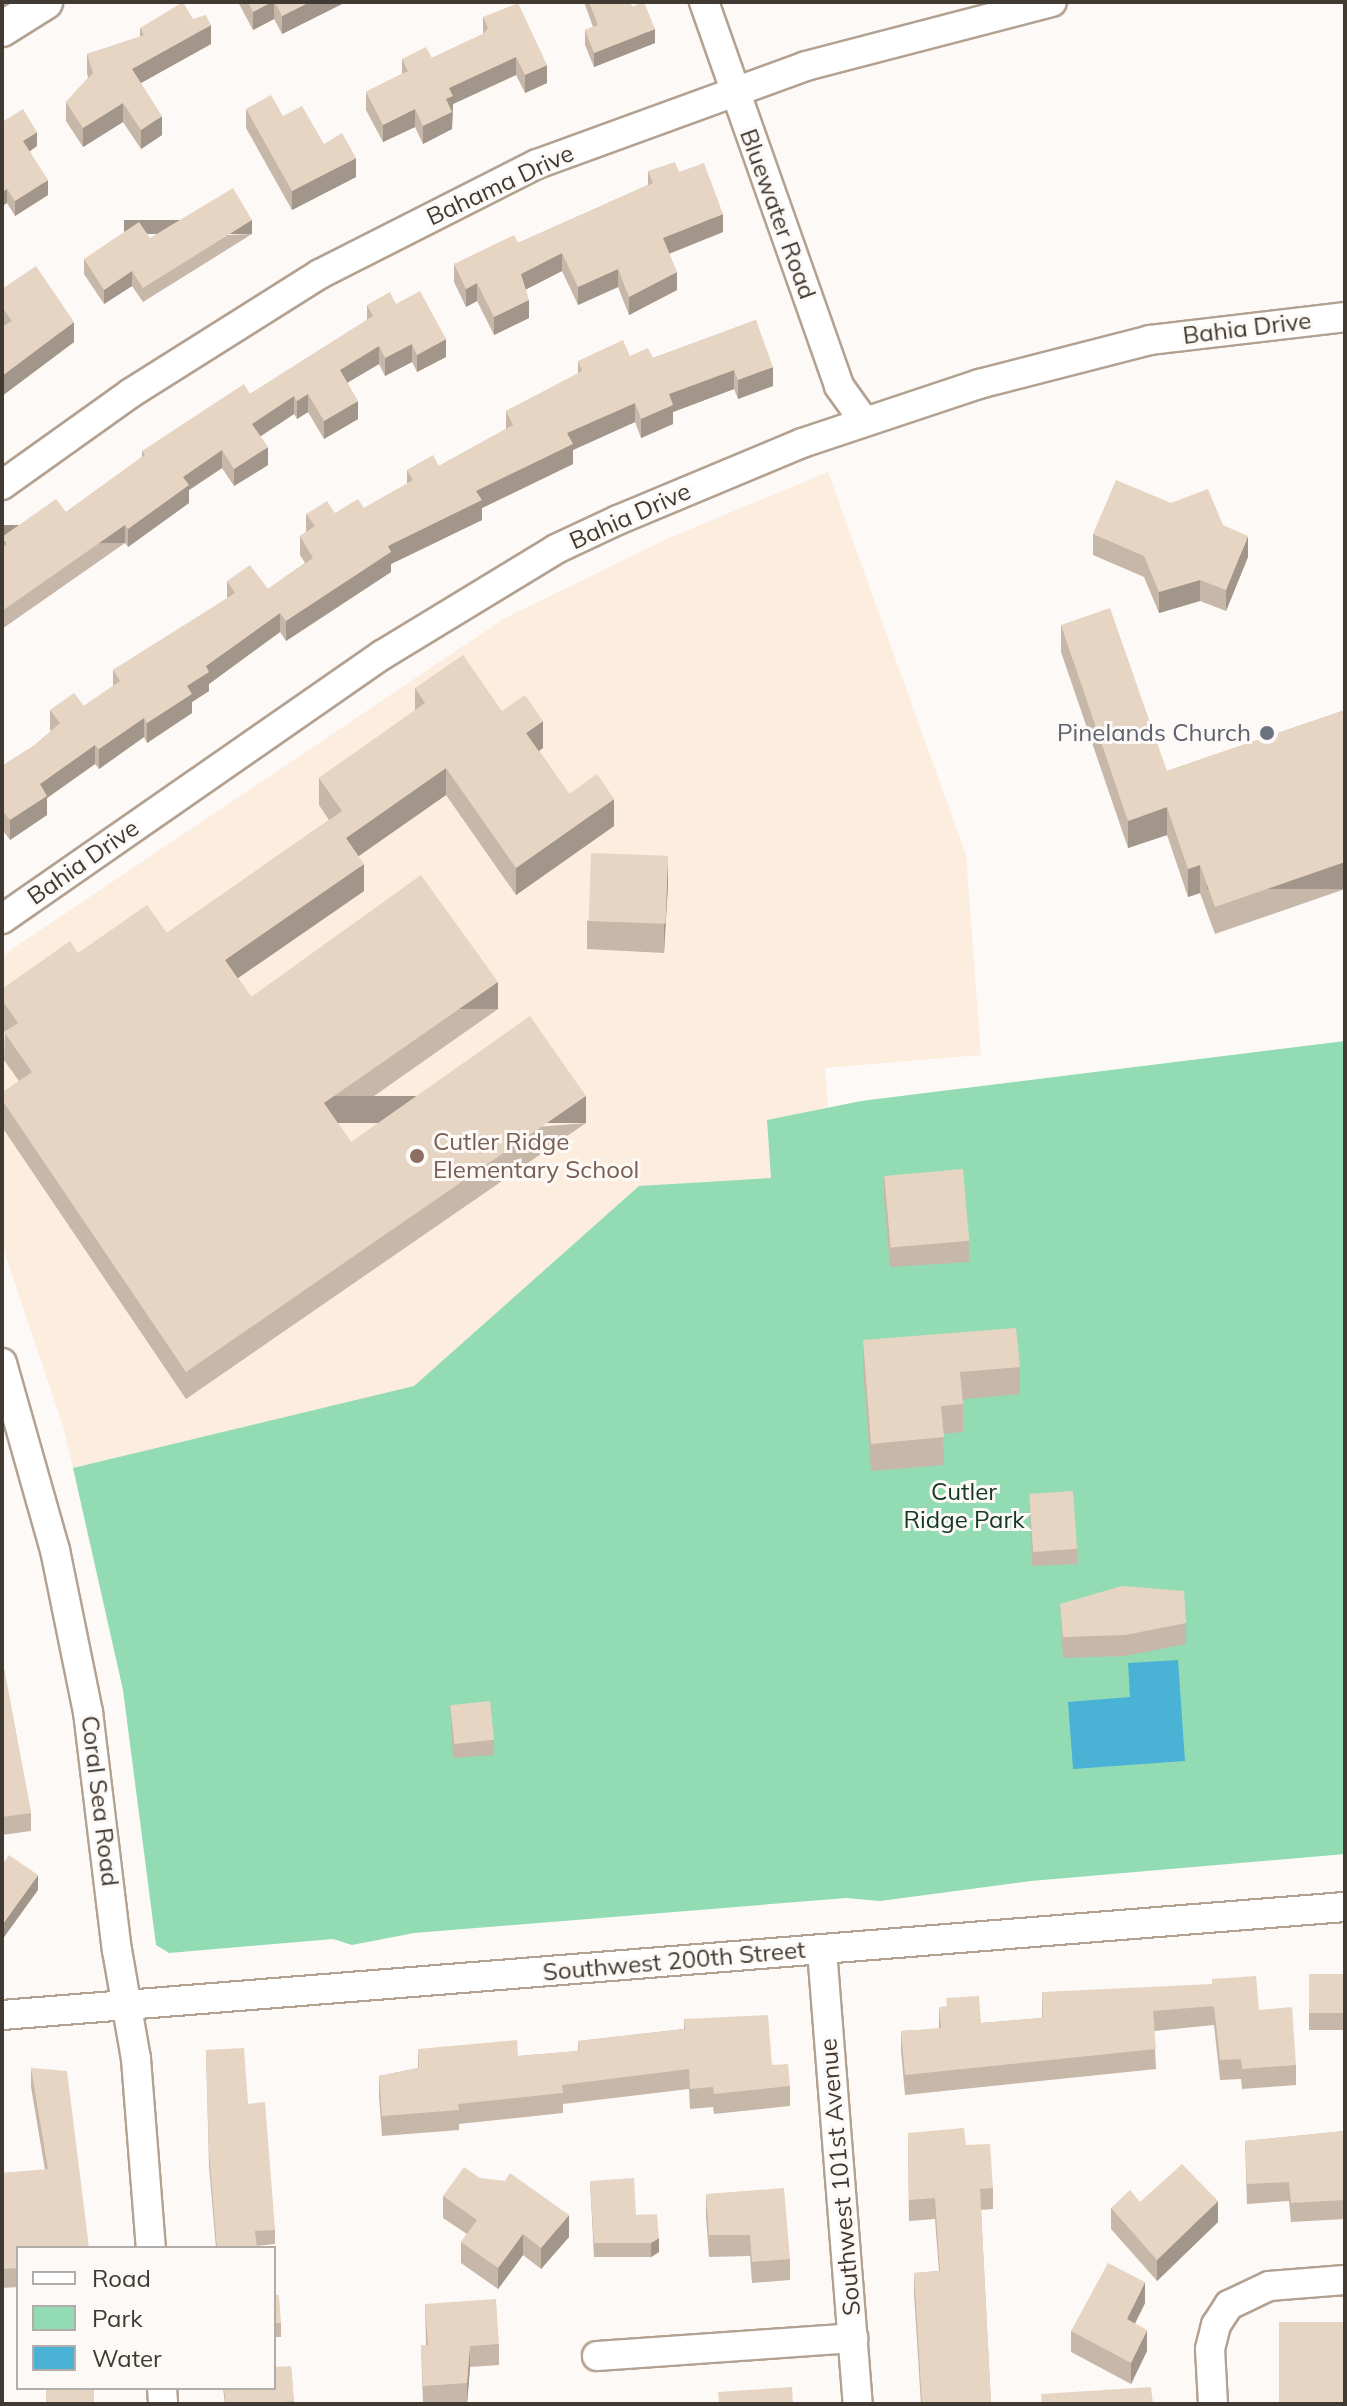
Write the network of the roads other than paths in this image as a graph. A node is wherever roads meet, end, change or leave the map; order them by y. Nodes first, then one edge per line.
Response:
1 (45, 2) edge
2 (704, 2) edge
3 (1052, 2) edge
4 (2, 29) edge
5 (734, 90) junction
6 (1345, 317) edge
7 (864, 421) junction
8 (2, 485) edge
9 (2, 919) edge
10 (2, 1363) edge
11 (1345, 1907) edge
12 (822, 1950) junction
13 (127, 2004) junction
14 (2, 2015) edge
15 (151, 2246) edge
16 (1345, 2280) edge
17 (853, 2338) junction
18 (597, 2356) dead end
19 (858, 2404) edge
20 (1213, 2404) edge

1 - 4 street
2 - 5 street, Bluewater Road
3 - 5 street, Bahama Drive
5 - 7 street, Bluewater Road
5 - 8 street, Bahama Drive
6 - 7 street, Bahia Drive
7 - 9 street, Bahia Drive
10 - 13 street, Coral Sea Road
11 - 12 street, Southwest 200th Street
12 - 13 street, Southwest 200th Street
12 - 17 street, Southwest 101st Avenue
13 - 14 street, Southwest 200th Street
13 - 15 street, Coral Sea Road
16 - 20 street
17 - 18 street
17 - 19 street, Southwest 101st Avenue

